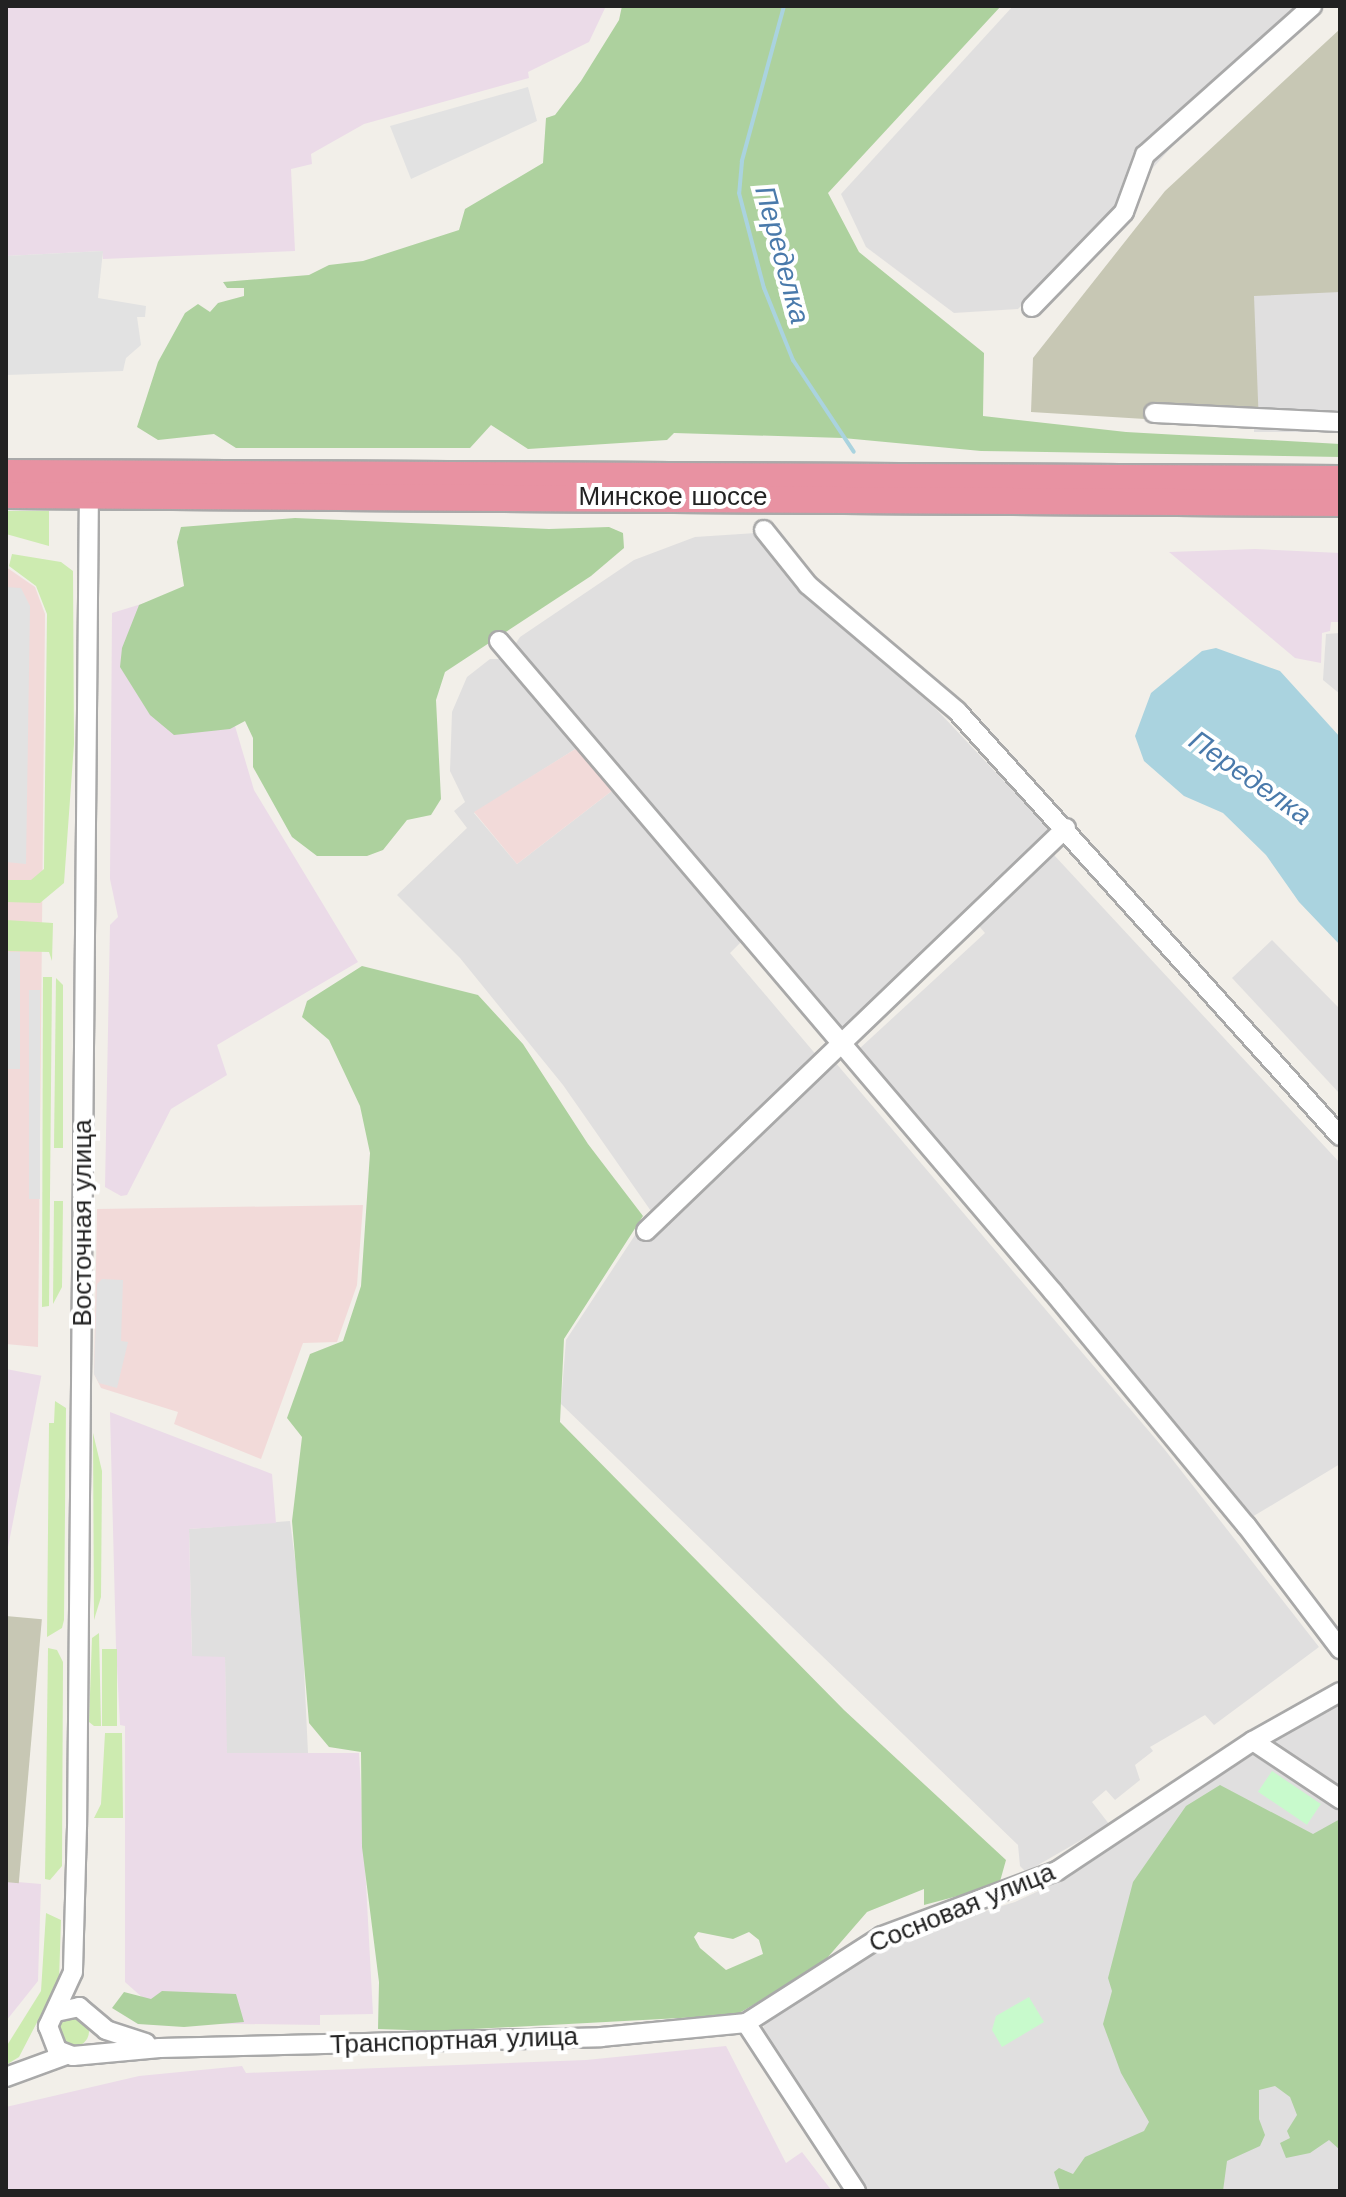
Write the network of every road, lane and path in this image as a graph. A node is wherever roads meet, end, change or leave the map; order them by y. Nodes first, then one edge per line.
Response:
1 (1312, 6) edge
2 (1032, 307) dead end
3 (1154, 413) dead end
4 (1340, 422) edge
5 (6, 473) edge
6 (1340, 479) edge
7 (88, 485) junction
8 (6, 495) edge
9 (1340, 503) edge
10 (764, 530) dead end
11 (499, 641) dead end
12 (1066, 828) junction
13 (844, 1043) junction
14 (1340, 1136) edge
15 (646, 1231) dead end
16 (1340, 1649) edge
17 (1340, 1692) edge
18 (1253, 1741) junction
19 (1340, 1799) edge
20 (73, 1972) junction
21 (56, 2012) junction
22 (91, 2016) junction
23 (746, 2023) junction
24 (48, 2034) junction
25 (160, 2048) junction
26 (74, 2054) junction
27 (12, 2075) edge
28 (856, 2191) edge

1 - 2 street
3 - 4 street
5 - 7 highway, Минское шоссе
6 - 7 highway, Минское шоссе
7 - 8 highway, Минское шоссе
7 - 9 highway, Минское шоссе
7 - 20 street, Восточная улица
10 - 12 street
11 - 13 street
12 - 13 street
12 - 14 street
13 - 15 street
13 - 16 street
17 - 18 street, Сосновая улица
18 - 19 street
18 - 23 street, Сосновая улица
20 - 21 street, Восточная улица
20 - 22 street, Восточная улица
21 - 22 street
21 - 24 street
22 - 25 street
22 - 26 street
23 - 25 street, Транспортная улица
23 - 28 street
24 - 26 street
24 - 27 street
25 - 26 street, Транспортная улица
26 - 27 street, Транспортная улица

